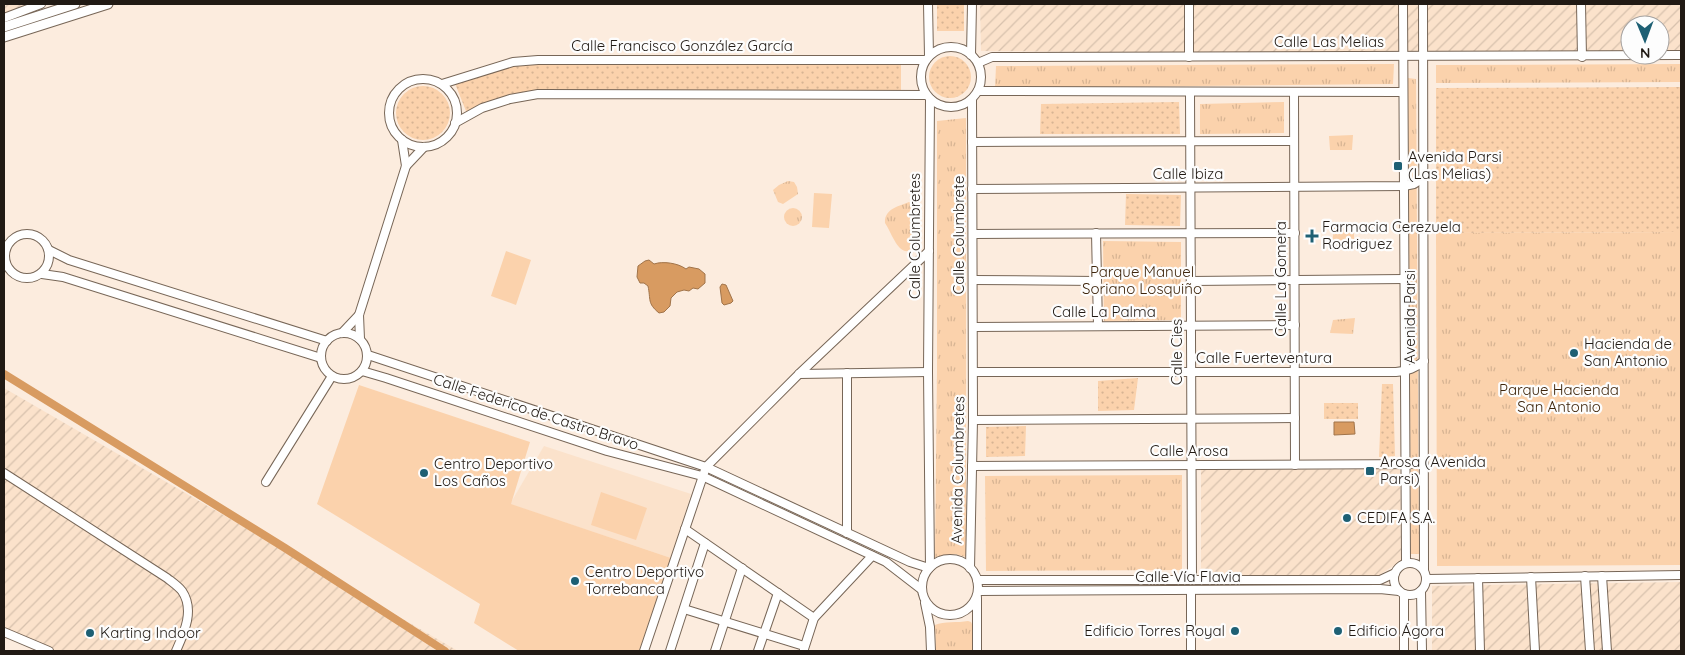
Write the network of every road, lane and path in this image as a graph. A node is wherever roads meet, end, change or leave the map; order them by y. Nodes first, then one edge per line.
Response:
1 (41, 4) edge
2 (75, 4) edge
3 (108, 4) edge
4 (928, 4) edge
5 (972, 4) edge
6 (1189, 4) edge
7 (1403, 4) edge
8 (1423, 4) edge
9 (1581, 4) edge
10 (4, 18) edge
11 (4, 27) edge
12 (4, 37) edge
13 (971, 54) junction
14 (1681, 55) edge
15 (1403, 56) junction
16 (1423, 56) junction
17 (1582, 56) junction
18 (1189, 57) junction
19 (927, 58) junction
20 (978, 63) junction
21 (442, 84) junction
22 (978, 92) junction
23 (1190, 92) junction
24 (1294, 92) junction
25 (1403, 92) junction
26 (928, 97) junction
27 (972, 99) junction
28 (456, 122) junction
29 (402, 140) junction
30 (1294, 141) junction
31 (972, 142) junction
32 (1191, 142) junction
33 (424, 147) junction
34 (406, 166) junction
35 (1424, 178) junction
36 (1404, 186) junction
37 (1191, 187) junction
38 (1295, 188) junction
39 (972, 189) junction
40 (1191, 233) junction
41 (1295, 233) junction
42 (972, 234) junction
43 (1096, 234) junction
44 (49, 250) junction
45 (928, 251) junction
46 (42, 274) junction
47 (1404, 279) junction
48 (973, 280) junction
49 (1097, 280) junction
50 (1295, 280) junction
51 (1191, 281) junction
52 (358, 315) junction
53 (1191, 325) junction
54 (1295, 325) junction
55 (1098, 326) junction
56 (973, 327) junction
57 (342, 333) junction
58 (360, 339) junction
59 (327, 341) junction
60 (368, 355) junction
61 (322, 358) junction
62 (1424, 360) junction
63 (362, 371) junction
64 (1405, 371) junction
65 (928, 372) junction
66 (973, 372) junction
67 (1191, 372) junction
68 (1295, 372) junction
69 (847, 373) junction
70 (799, 374) junction
71 (332, 376) junction
72 (1191, 418) junction
73 (1295, 418) junction
74 (973, 420) junction
75 (1406, 464) junction
76 (1424, 464) junction
77 (1191, 465) junction
78 (1295, 465) junction
79 (972, 466) junction
80 (706, 467) junction
81 (4, 473) edge
82 (702, 476) junction
83 (266, 482) dead end
84 (685, 529) junction
85 (847, 533) junction
86 (705, 543) junction
87 (872, 556) junction
88 (1406, 563) junction
89 (742, 568) junction
90 (929, 568) junction
91 (970, 568) junction
92 (1424, 570) junction
93 (1395, 573) junction
94 (1681, 575) edge
95 (1585, 576) junction
96 (1602, 576) junction
97 (1532, 577) junction
98 (1478, 578) junction
99 (1427, 579) junction
100 (977, 580) junction
101 (1192, 580) junction
102 (921, 589) junction
103 (1191, 590) junction
104 (1421, 591) junction
105 (1402, 592) junction
106 (778, 593) junction
107 (977, 593) junction
108 (924, 599) junction
109 (684, 608) junction
110 (814, 618) junction
111 (725, 621) junction
112 (4, 632) edge
113 (764, 633) junction
114 (804, 649) edge
115 (49, 651) edge
116 (176, 651) edge
117 (644, 651) edge
118 (670, 651) edge
119 (715, 651) edge
120 (758, 651) edge
121 (931, 651) edge
122 (977, 651) edge
123 (1191, 651) edge
124 (1404, 651) edge
125 (1422, 651) edge
126 (1480, 651) edge
127 (1535, 651) edge
128 (1590, 651) edge
129 (1607, 651) edge

1 - 10 street
2 - 11 main road
3 - 12 main road
4 - 19 street
5 - 13 street
6 - 18 street
7 - 15 street, Avenida Parsi
8 - 16 street, Avenida Parsi
9 - 17 street
13 - 19 street
13 - 20 street
14 - 17 street, Calle Las Melias
15 - 16 street, Calle Las Melias
15 - 18 street, Calle Las Melias
15 - 25 street, Avenida Parsi
16 - 17 street, Calle Las Melias
16 - 35 street, Avenida Parsi
18 - 20 street, Calle Las Melias
19 - 21 street, Calle Francisco González García
19 - 26 street
20 - 22 street
21 - 28 street
21 - 29 street
22 - 23 street
22 - 27 street
23 - 24 street
23 - 32 street, Calle Cies
24 - 25 street
24 - 30 street, Calle La Gomera
25 - 36 street, Avenida Parsi
26 - 27 street
26 - 28 street
26 - 45 street, Calle Columbretes
27 - 31 street, Calle Columbrete
28 - 33 street
29 - 33 street
29 - 34 street
30 - 32 street
30 - 38 street, Calle La Gomera
31 - 32 street
31 - 39 street, Calle Columbrete
32 - 37 street, Calle Cies
33 - 34 street
34 - 52 street
35 - 36 street
35 - 62 street, Avenida Parsi
36 - 38 street, Calle Ibiza
36 - 47 street, Avenida Parsi
37 - 38 street, Calle Ibiza
37 - 39 street, Calle Ibiza
37 - 40 street, Calle Cies
38 - 41 street, Calle La Gomera
39 - 42 street, Calle Columbrete
40 - 41 street
40 - 43 street
40 - 51 street, Calle Cies
41 - 50 street, Calle La Gomera
42 - 43 street
42 - 48 street, Calle Columbrete
43 - 49 street
44 - 46 street
44 - 46 street
44 - 59 street
45 - 65 street, Calle Columbretes
45 - 70 street
46 - 61 street
47 - 50 street
47 - 64 street, Avenida Parsi
48 - 49 street
48 - 56 street, Calle Columbrete
49 - 55 street
50 - 51 street
50 - 54 street, Calle La Gomera
51 - 53 street, Calle Cies
52 - 57 street
52 - 58 street
53 - 54 street, Calle La Palma
53 - 55 street, Calle La Palma
53 - 67 street, Calle Cies
54 - 68 street, Calle La Gomera
55 - 56 street, Calle La Palma
56 - 66 street, Calle Columbrete
57 - 58 street
57 - 59 street
58 - 60 street
59 - 61 street
60 - 63 street
60 - 80 street
61 - 71 street
62 - 64 street
62 - 76 street, Avenida Parsi
63 - 71 street
63 - 82 street, Calle Federico de Castro Bravo
64 - 68 street, Calle Fuerteventura
64 - 75 street, Avenida Parsi
65 - 69 street
65 - 90 street, Avenida Columbretes
66 - 67 street, Calle Fuerteventura
66 - 74 street, Avenida Columbretes
67 - 68 street, Calle Fuerteventura
67 - 72 street, Calle Cies
68 - 73 street, Calle La Gomera
69 - 70 street
69 - 85 street
70 - 80 street
71 - 83 street
72 - 73 street
72 - 74 street
72 - 77 street, Calle Cies
73 - 78 street, Calle La Gomera
74 - 79 street, Avenida Columbretes
75 - 76 street, Calle Arosa
75 - 78 street, Calle Arosa
75 - 88 street, Avenida Parsi
76 - 92 street, Avenida Parsi
77 - 78 street, Calle Arosa
77 - 79 street, Calle Arosa
77 - 101 street, Calle Cies
79 - 91 street, Avenida Columbretes
80 - 82 street
80 - 85 street
81 - 116 street
82 - 84 street
82 - 87 street, Calle Federico de Castro Bravo
84 - 86 street
84 - 117 street
85 - 90 street
86 - 89 street
86 - 109 street
87 - 102 street, Calle Federico de Castro Bravo
87 - 110 street
88 - 92 street
88 - 93 street
89 - 106 street
89 - 111 street
90 - 91 street
90 - 102 street
91 - 100 street
92 - 99 street
93 - 101 street, Calle Vía Flavia
93 - 105 street
94 - 96 street
95 - 96 street
95 - 97 street
95 - 128 street
96 - 129 street
97 - 98 street
97 - 127 street
98 - 99 street
98 - 126 street
99 - 104 street
100 - 101 street, Calle Vía Flavia
100 - 107 street
102 - 108 street
103 - 105 street, Calle Vía Flavia
103 - 107 street, Calle Vía Flavia
103 - 123 street
104 - 105 street
104 - 125 street
105 - 124 street
106 - 110 street
106 - 113 street
107 - 108 street
107 - 122 street
108 - 121 street
109 - 111 street
109 - 118 street
110 - 114 street
111 - 113 street
111 - 119 street
112 - 115 street
113 - 114 street
113 - 120 street

